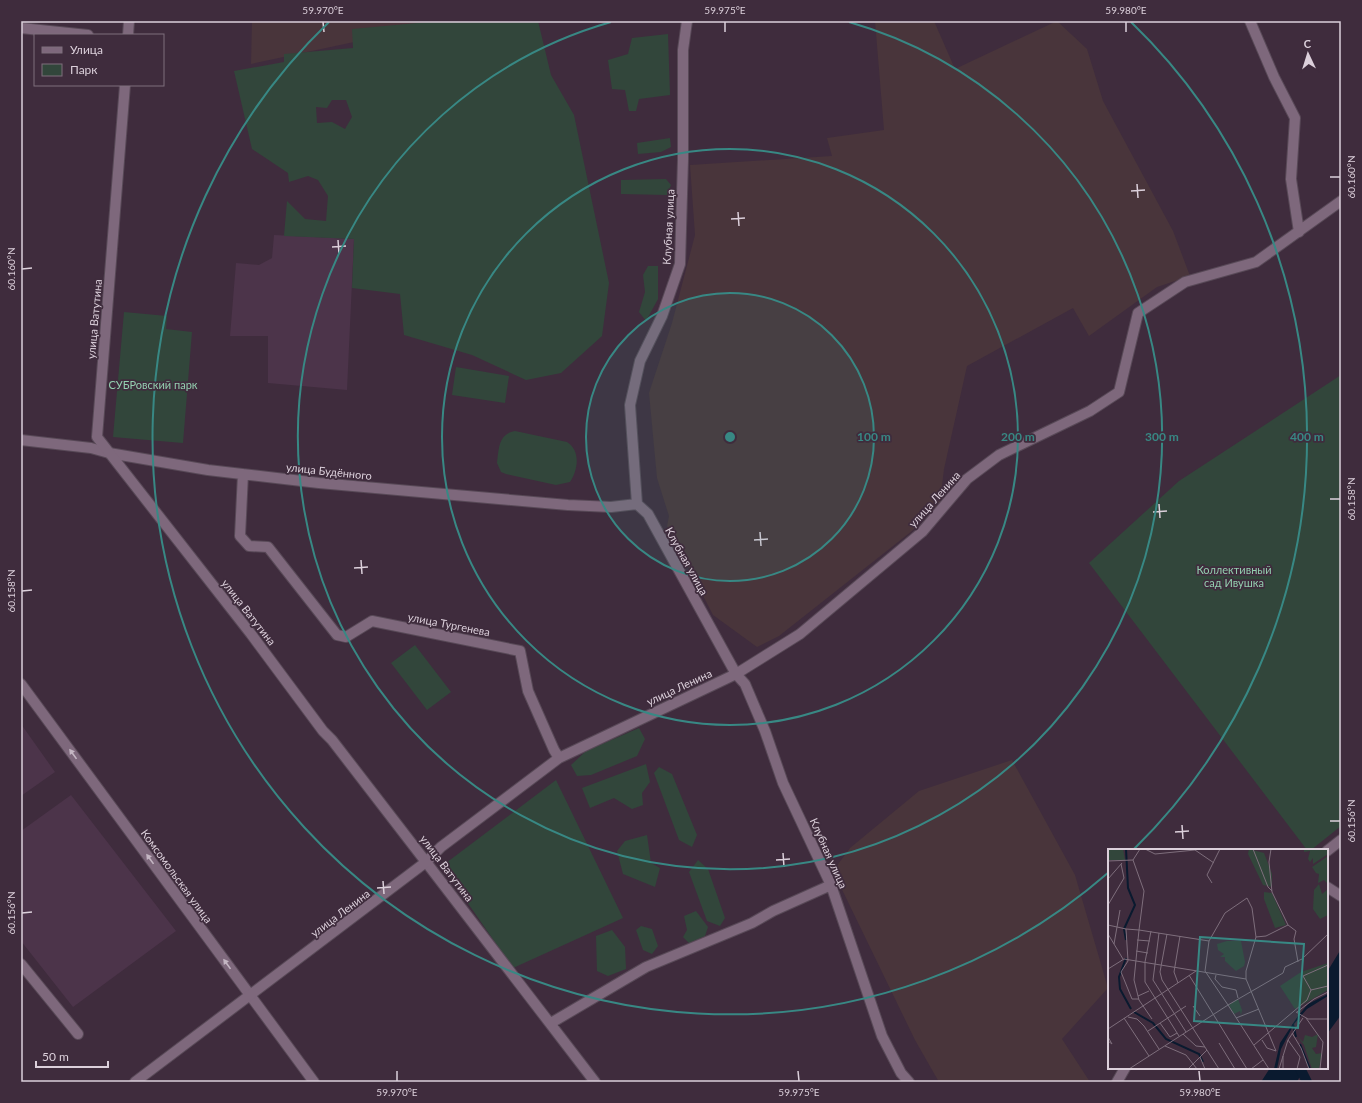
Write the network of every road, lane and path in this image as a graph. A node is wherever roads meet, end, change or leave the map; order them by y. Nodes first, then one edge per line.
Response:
1 (129, 21) edge
2 (687, 21) edge
3 (1250, 21) edge
4 (21, 28) edge
5 (78, 34) edge
6 (128, 34) edge
7 (125, 86) edge
8 (1341, 201) edge
9 (1299, 232) junction
10 (21, 440) edge
11 (109, 453) junction
12 (243, 474) junction
13 (637, 504) junction
14 (736, 674) junction
15 (21, 684) edge
16 (559, 758) junction
17 (1341, 840) edge
18 (1328, 850) edge
19 (426, 862) junction
20 (831, 885) junction
21 (1328, 888) edge
22 (1340, 894) edge
23 (21, 964) edge
24 (250, 995) junction
25 (551, 1023) junction
26 (78, 1034) dead end
27 (1124, 1069) edge
28 (134, 1082) edge
29 (314, 1082) edge
30 (595, 1082) edge
31 (909, 1082) edge
32 (1117, 1082) edge

1 - 6 street
2 - 13 street, Клубная улица
3 - 9 street
4 - 5 street
7 - 11 street, улица Ватутина
8 - 9 street, улица Ленина
9 - 14 street, улица Ленина
10 - 11 street, улица Будённого
11 - 12 street, улица Будённого
11 - 19 street, улица Ватутина
12 - 13 street, улица Будённого
12 - 16 street, улица Тургенева
13 - 14 street, Клубная улица
14 - 16 street, улица Ленина
14 - 20 street, Клубная улица
24 -> 15 street, Комсомольская улица
16 - 19 street, улица Ленина
17 - 18 street
19 - 24 street, улица Ленина
19 - 25 street, улица Ватутина
20 - 25 street
20 - 31 street, Клубная улица
21 - 22 street
23 - 26 street
24 - 28 street, улица Ленина
24 - 29 street, Комсомольская улица
25 - 30 street, улица Ватутина
27 - 32 street

